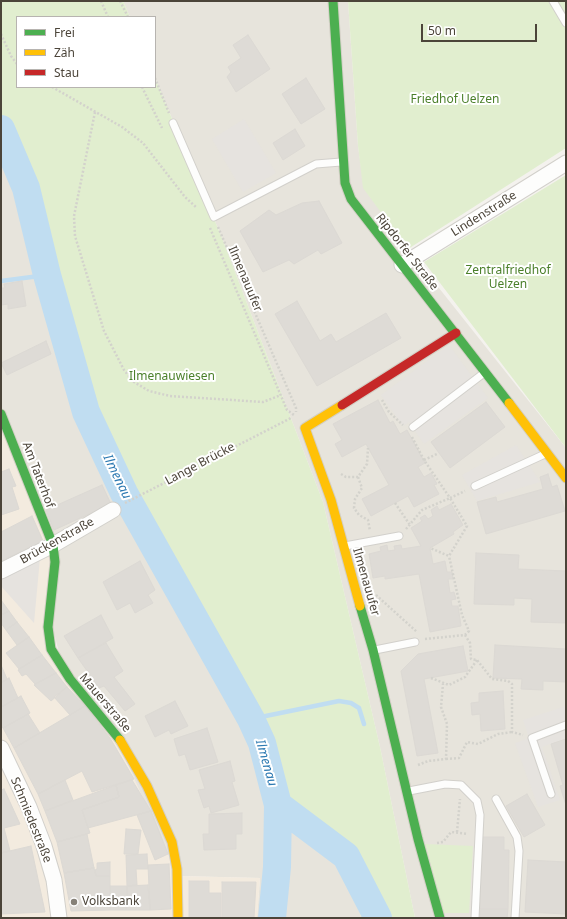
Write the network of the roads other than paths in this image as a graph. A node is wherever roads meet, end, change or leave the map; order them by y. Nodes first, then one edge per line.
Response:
1 (333, 1) edge
2 (552, 1) edge
3 (566, 23) edge
4 (173, 122) road end
5 (344, 161) junction
6 (566, 163) edge
7 (402, 266) junction
8 (456, 333) junction
9 (486, 372) junction
10 (1, 414) edge
11 (411, 429) road end
12 (548, 453) junction
13 (566, 478) edge
14 (474, 486) road end
15 (113, 510) road end
16 (399, 536) road end
17 (52, 545) junction
18 (343, 546) junction
19 (1, 571) edge
20 (415, 642) road end
21 (373, 650) junction
22 (566, 725) edge
23 (1, 748) edge
24 (407, 792) junction
25 (551, 794) dead end
26 (496, 799) dead end
27 (60, 918) edge
28 (178, 918) edge
29 (440, 918) edge
30 (475, 918) edge
31 (515, 918) edge

1 - 5 street, Ripdorfer Straße
2 - 3 lane
4 - 5 lane
5 - 7 street, Ripdorfer Straße
6 - 7 street, Lindenstraße
7 - 8 street, Ripdorfer Straße
8 - 9 street, Ripdorfer Straße
8 - 18 street, Ilmenauufer
9 - 11 lane
9 - 12 street, Ripdorfer Straße
10 - 17 street, Am Taterhof
12 - 13 street, Ripdorfer Straße
12 - 14 lane
15 - 17 street, Brückenstraße
16 - 18 lane
17 - 19 street, Brückenstraße
17 - 28 street, Mauerstraße
18 - 21 street, Ilmenauufer
20 - 21 lane
21 - 24 street, Ilmenauufer
22 - 25 lane
23 - 27 street, Schmiedestraße
24 - 29 street, Ilmenauufer
24 - 30 lane
26 - 31 lane

